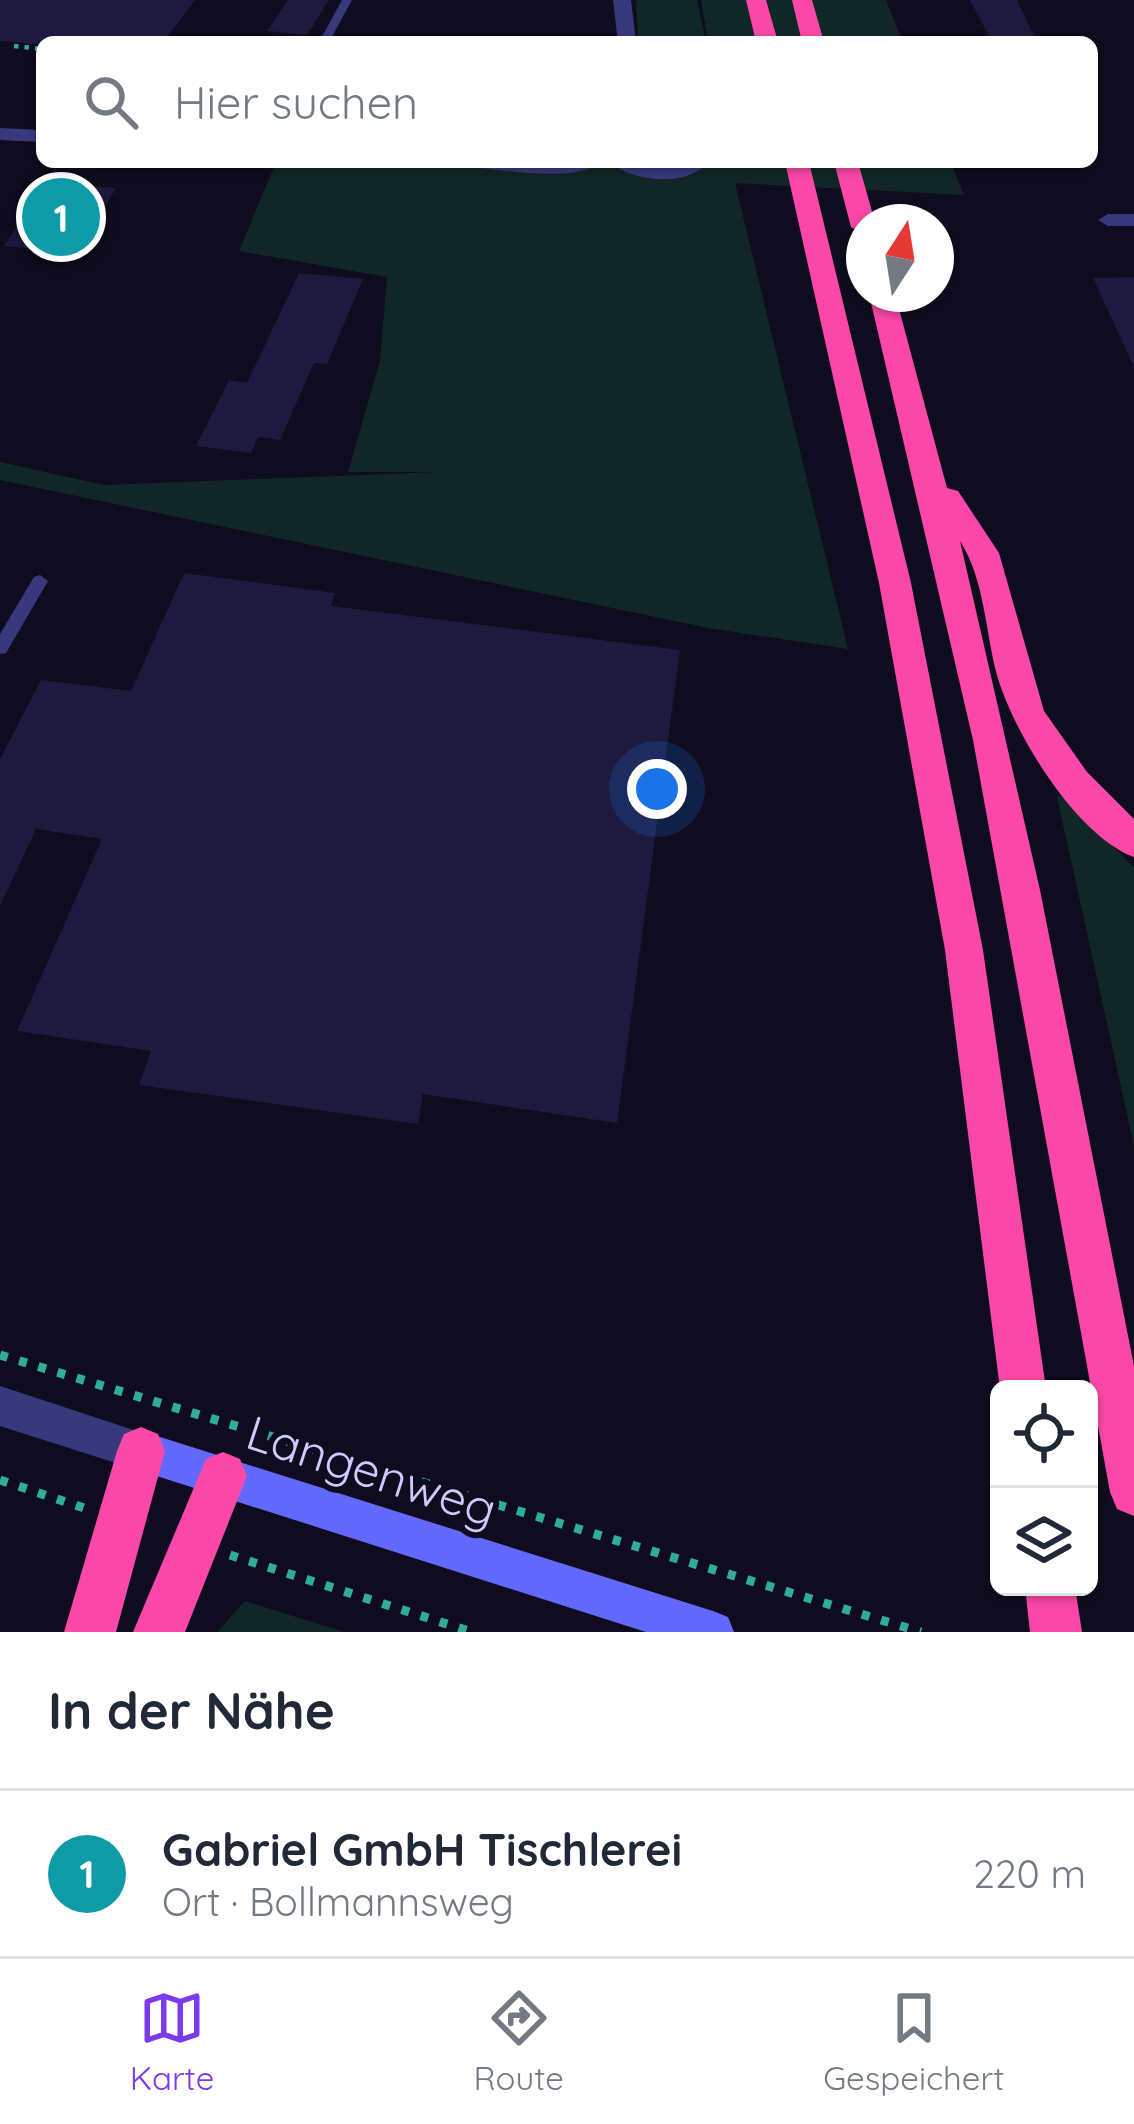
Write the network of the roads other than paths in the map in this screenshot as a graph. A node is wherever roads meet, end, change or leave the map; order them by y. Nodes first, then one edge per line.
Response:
1 (347, 0) edge
2 (622, 0) edge
3 (756, 0) edge
4 (802, 0) edge
5 (327, 36) edge
6 (626, 36) edge
7 (765, 36) edge
8 (811, 36) edge
9 (0, 134) edge
10 (36, 136) edge
11 (643, 168) edge
12 (693, 168) edge
13 (797, 168) edge
14 (848, 168) edge
15 (858, 204) edge
16 (1108, 220) dead end
17 (1134, 220) edge
18 (888, 312) edge
19 (933, 479) junction
20 (40, 581) dead end
21 (0, 648) edge
22 (1134, 841) edge
23 (1023, 1380) edge
24 (0, 1406) edge
25 (141, 1450) junction
26 (223, 1476) junction
27 (1134, 1492) edge
28 (1051, 1596) edge
29 (90, 1632) edge
30 (159, 1632) edge
31 (713, 1632) edge
32 (1057, 1632) edge

1 - 5 lane
2 - 6 street
3 - 7 highway
4 - 8 highway
9 - 10 street
11 - 12 street
13 - 23 highway
14 - 15 highway
16 - 17 street
18 - 19 highway
19 - 22 highway
19 - 27 highway
20 - 21 lane
24 - 25 street, Langenweg
25 - 26 street, Langenweg
25 - 29 highway
26 - 30 highway
26 - 31 street, Langenweg
28 - 32 highway

